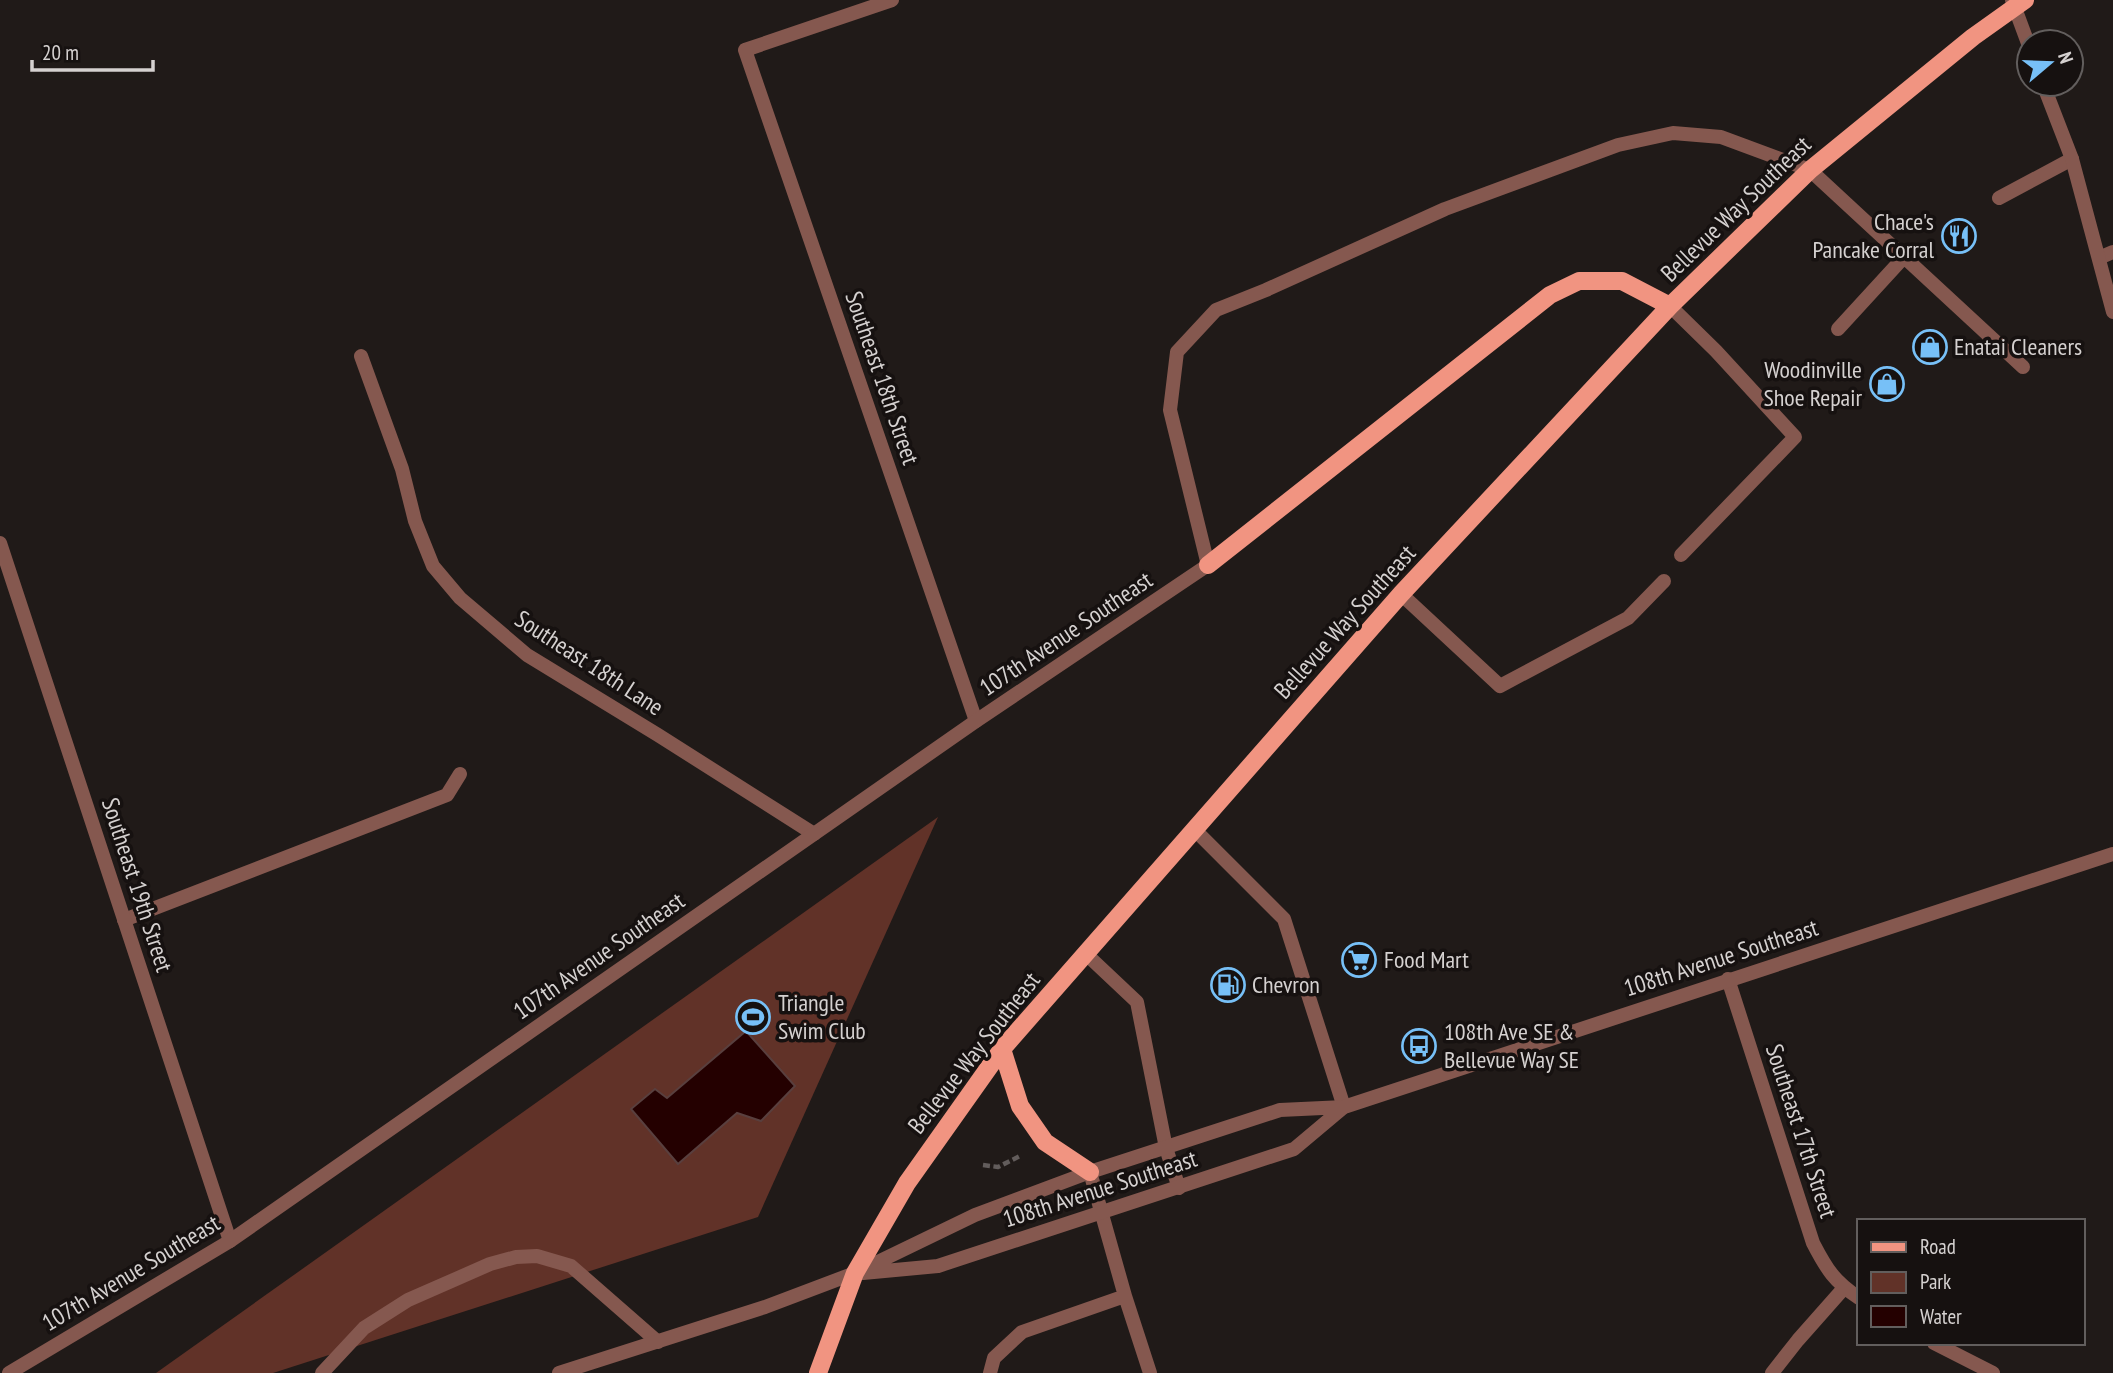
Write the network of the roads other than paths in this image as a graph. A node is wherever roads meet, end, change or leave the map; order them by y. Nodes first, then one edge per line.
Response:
1 (892, 0) edge
2 (2018, 2) edge
3 (2024, 28) edge
4 (2048, 98) edge
5 (2072, 159) junction
6 (1810, 170) junction
7 (1999, 198) dead end
8 (2106, 255) edge
9 (1904, 257) junction
10 (1670, 306) junction
11 (2113, 312) edge
12 (1838, 329) dead end
13 (361, 356) dead end
14 (2023, 367) dead end
15 (0, 543) edge
16 (1681, 555) dead end
17 (1208, 565) junction
18 (1664, 581) dead end
19 (1401, 594) junction
20 (976, 721) junction
21 (460, 774) dead end
22 (1195, 830) junction
23 (814, 834) junction
24 (2113, 854) edge
25 (124, 919) junction
26 (1085, 953) junction
27 (1728, 979) junction
28 (1002, 1049) junction
29 (1344, 1107) junction
30 (1166, 1148) junction
31 (1090, 1172) junction
32 (1179, 1188) junction
33 (1103, 1213) junction
34 (230, 1241) junction
35 (855, 1273) junction
36 (1844, 1288) junction
37 (1125, 1296) junction
38 (1857, 1297) edge
39 (658, 1342) junction
40 (1938, 1345) edge
41 (9, 1373) edge
42 (322, 1373) edge
43 (559, 1373) edge
44 (818, 1373) edge
45 (990, 1373) edge
46 (1150, 1373) edge
47 (1772, 1373) edge
48 (1993, 1373) edge

1 - 20 street, Southeast 18th Street
2 - 3 street
2 - 6 main road, Bellevue Way Southeast
4 - 5 street
5 - 7 street
5 - 8 street
6 - 9 street
6 - 10 main road, Bellevue Way Southeast
6 - 17 street
8 - 11 street
9 - 12 street
9 - 14 street
10 - 16 street
10 - 17 main road
10 - 19 main road, Bellevue Way Southeast
13 - 23 street, Southeast 18th Lane
15 - 25 street, Southeast 19th Street
17 - 20 street, 107th Avenue Southeast
18 - 19 street
19 - 22 main road, Bellevue Way Southeast
20 - 23 street, 107th Avenue Southeast
21 - 25 street
22 - 26 main road, Bellevue Way Southeast
22 - 29 street
23 - 34 street, 107th Avenue Southeast
24 - 27 street, 108th Avenue Southeast
25 - 34 street, Southeast 19th Street
26 - 28 main road, Bellevue Way Southeast
26 - 30 street
27 - 29 street, 108th Avenue Southeast
27 - 36 street, Southeast 17th Street
28 - 31 main road
28 - 35 main road, Bellevue Way Southeast
29 - 30 street, 108th Avenue Southeast
29 - 32 street, 108th Avenue Southeast
30 - 31 street, 108th Avenue Southeast
30 - 32 street
31 - 33 street
31 - 35 street, 108th Avenue Southeast
32 - 33 street, 108th Avenue Southeast
33 - 35 street, 108th Avenue Southeast
33 - 37 street
34 - 41 street, 107th Avenue Southeast
35 - 39 street, 108th Avenue Southeast
35 - 44 main road, Bellevue Way Southeast
36 - 38 street, Southeast 17th Street
36 - 47 street
37 - 45 street
37 - 46 street
39 - 42 street
39 - 43 street, 108th Avenue Southeast
40 - 48 street

